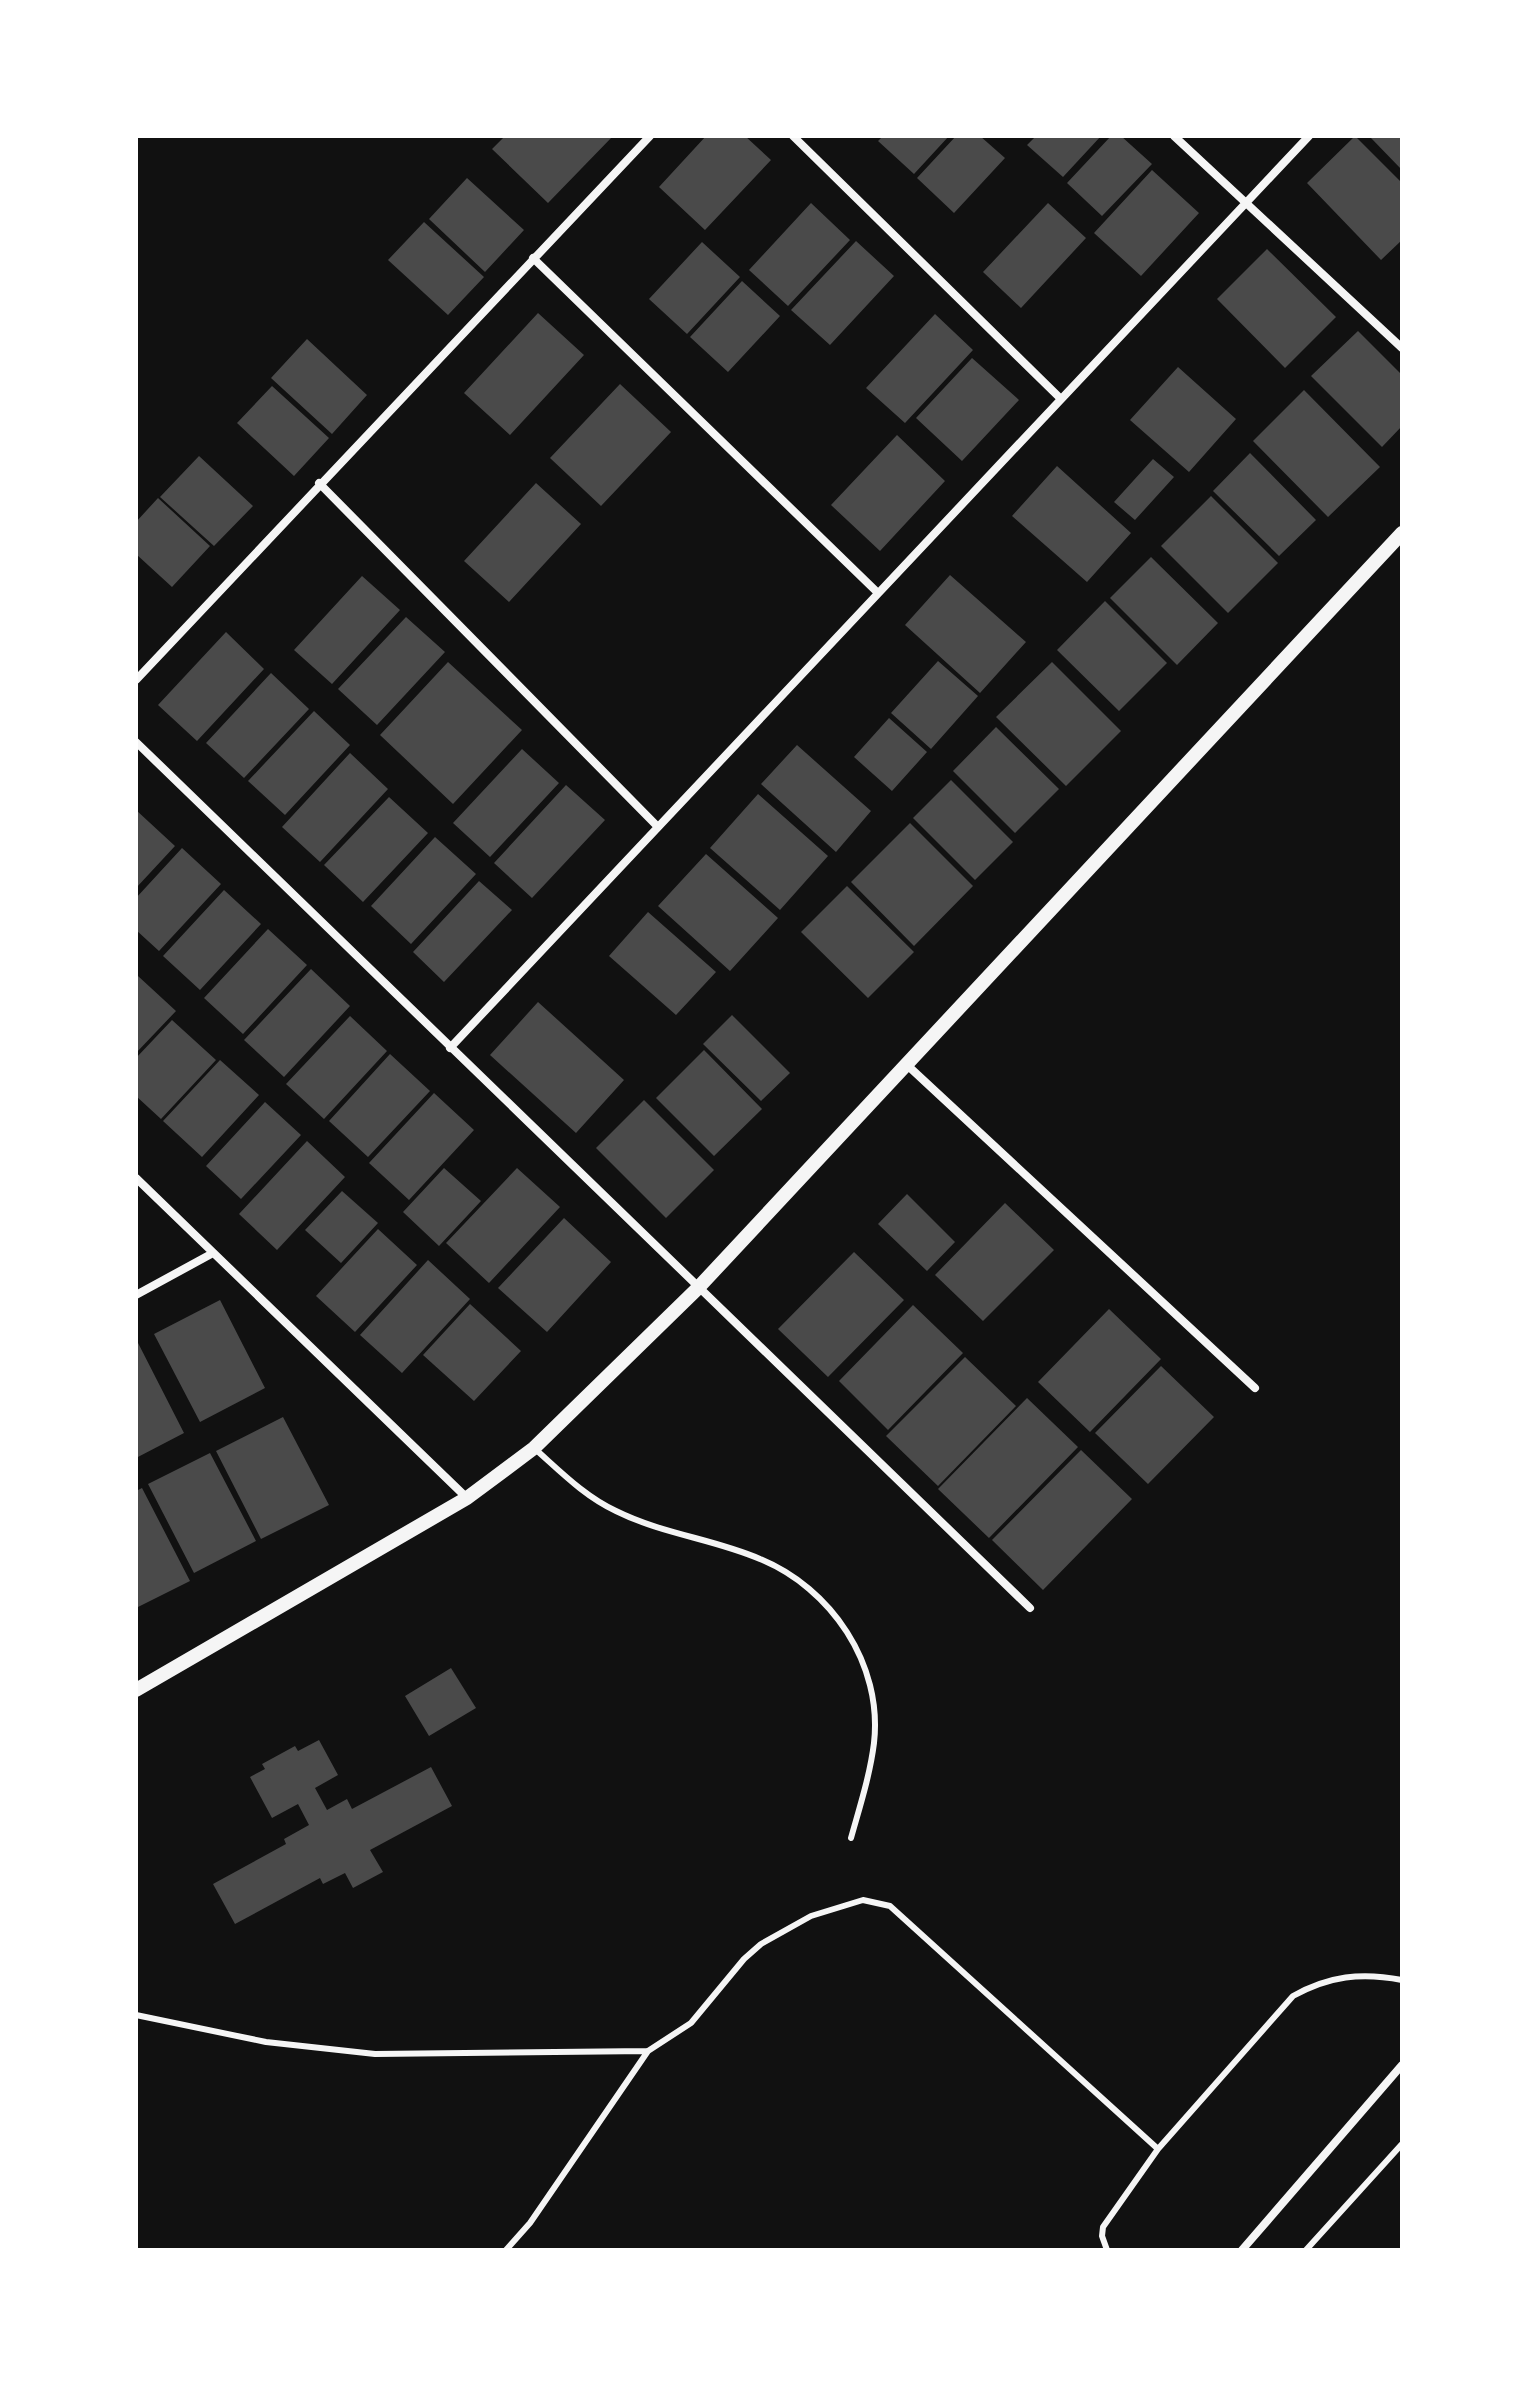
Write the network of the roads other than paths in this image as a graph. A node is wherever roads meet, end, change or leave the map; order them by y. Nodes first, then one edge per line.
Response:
1 (650, 136) edge
2 (793, 136) edge
3 (1174, 136) edge
4 (1309, 136) edge
5 (1246, 203) junction
6 (533, 258) junction
7 (1402, 348) edge
8 (1061, 399) junction
9 (319, 483) junction
10 (1402, 533) edge
11 (878, 593) junction
12 (136, 680) edge
13 (136, 742) edge
14 (658, 827) junction
15 (450, 1048) junction
16 (906, 1064) junction
17 (136, 1178) edge
18 (213, 1253) junction
19 (697, 1289) junction
20 (136, 1295) edge
21 (1255, 1388) dead end
22 (534, 1448) junction
23 (467, 1498) junction
24 (1030, 1608) dead end
25 (136, 1690) edge
26 (851, 1838) dead end
27 (1402, 1980) edge
28 (136, 2015) edge
29 (648, 2051) junction
30 (1402, 2065) edge
31 (1402, 2144) edge
32 (1158, 2149) junction
33 (506, 2250) edge
34 (1107, 2250) edge
35 (1242, 2250) edge
36 (1306, 2250) edge

1 - 6 street
2 - 8 street
3 - 5 street
4 - 5 street
5 - 7 street
5 - 8 street
6 - 9 street
6 - 11 street
8 - 11 street
9 - 12 street
9 - 14 street
10 - 16 street
11 - 14 street
13 - 15 street
14 - 15 street
15 - 19 street
16 - 19 street
16 - 21 street
17 - 18 street
18 - 20 street
18 - 23 street
19 - 22 street
19 - 24 street
22 - 23 street
22 - 26 lane
23 - 25 street
27 - 32 lane
28 - 29 lane
29 - 32 lane
29 - 33 lane
30 - 35 street
31 - 36 lane
32 - 34 lane

